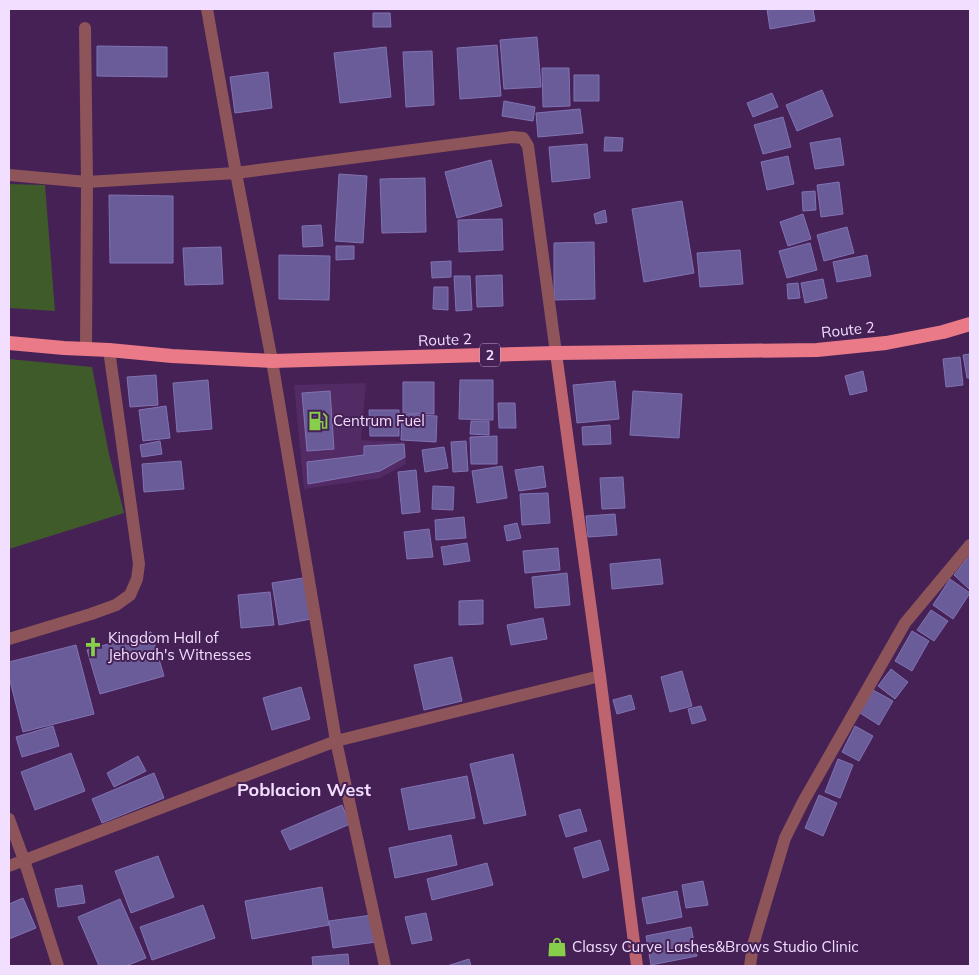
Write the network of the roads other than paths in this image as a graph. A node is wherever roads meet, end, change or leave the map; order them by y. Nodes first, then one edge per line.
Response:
1 (207, 9) edge
2 (85, 28) dead end
3 (236, 173) junction
4 (9, 175) edge
5 (87, 182) junction
6 (970, 324) edge
7 (9, 343) edge
8 (86, 349) junction
9 (109, 350) junction
10 (556, 353) junction
11 (272, 361) junction
12 (970, 545) edge
13 (9, 639) edge
14 (600, 676) junction
15 (336, 740) junction
16 (9, 819) edge
17 (24, 860) junction
18 (9, 866) edge
19 (58, 966) edge
20 (385, 966) edge
21 (637, 966) edge
22 (750, 966) edge

1 - 3 street
2 - 5 street
3 - 5 street
3 - 10 street
3 - 11 street
4 - 5 street
5 - 8 street
6 - 10 highway, Route 2 / 2
7 - 8 highway, Route 2 / 2
8 - 9 highway, Route 2 / 2
9 - 11 highway, Route 2 / 2
9 - 13 street
10 - 11 highway, Route 2 / 2
10 - 14 main road
11 - 15 street
12 - 22 street
14 - 15 street
14 - 21 main road
15 - 17 street
15 - 20 street
16 - 17 street
17 - 18 street
17 - 19 street

